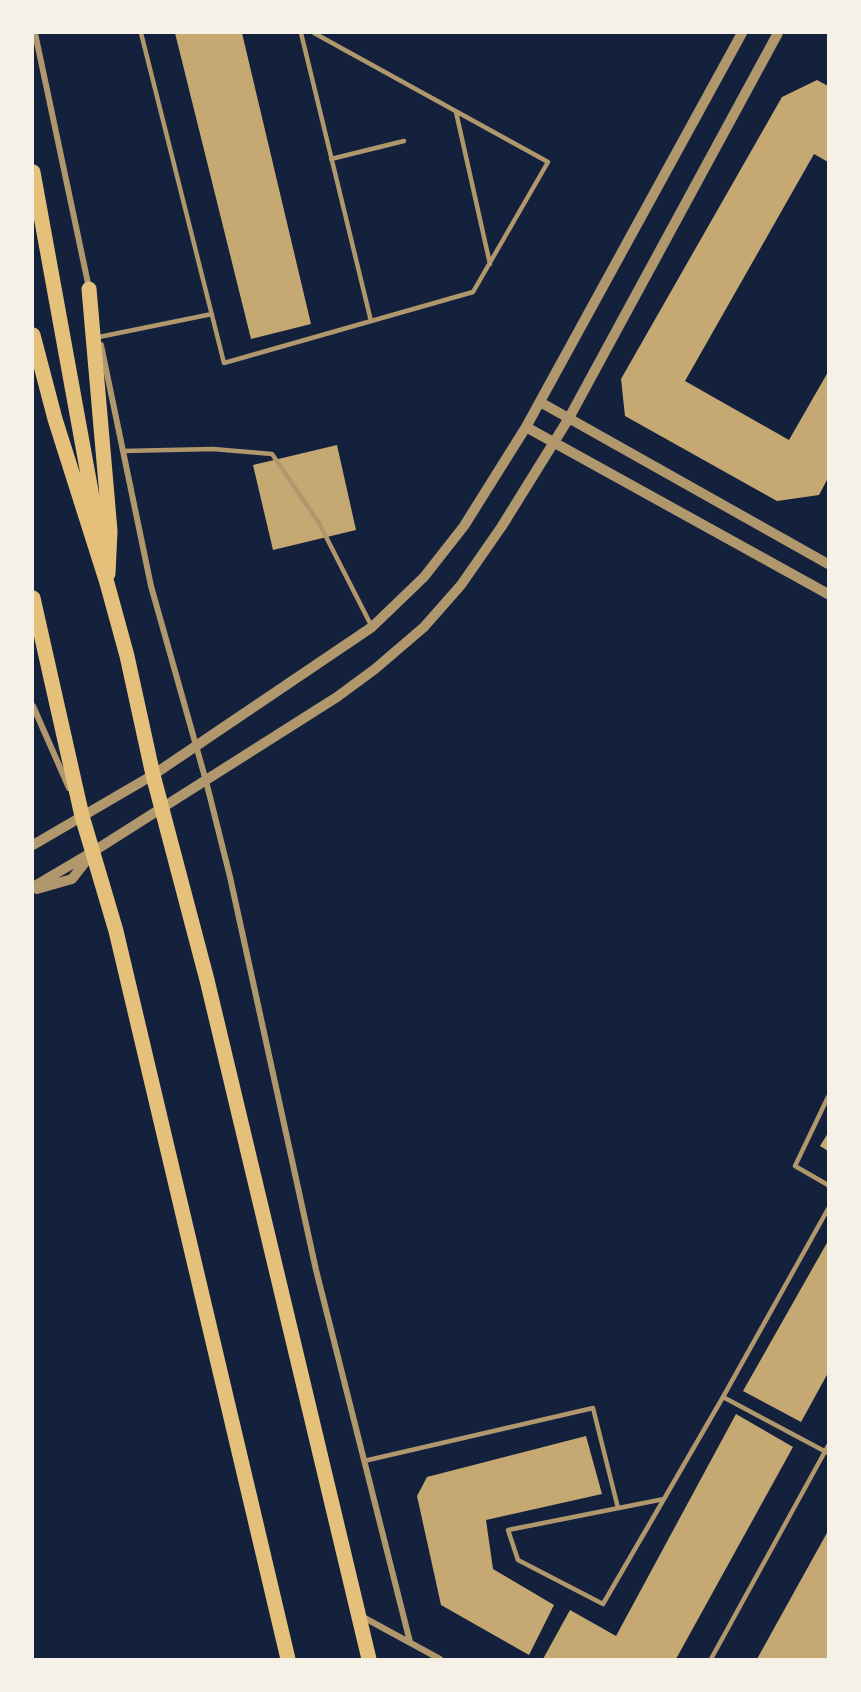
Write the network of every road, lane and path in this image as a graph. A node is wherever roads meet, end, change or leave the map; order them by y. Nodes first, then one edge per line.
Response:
1 (35, 33) edge
2 (141, 33) edge
3 (301, 33) edge
4 (314, 33) edge
5 (742, 33) edge
6 (778, 33) edge
7 (456, 112) junction
8 (404, 141) dead end
9 (331, 159) junction
10 (33, 172) edge
11 (490, 264) junction
12 (89, 289) junction
13 (212, 314) junction
14 (371, 321) junction
15 (33, 335) edge
16 (99, 337) junction
17 (540, 402) junction
18 (569, 418) junction
19 (526, 427) junction
20 (554, 444) junction
21 (123, 451) junction
22 (828, 564) edge
23 (107, 583) junction
24 (828, 594) edge
25 (33, 598) edge
26 (33, 613) edge
27 (372, 627) junction
28 (44, 647) junction
29 (33, 706) edge
30 (197, 746) junction
31 (153, 775) junction
32 (206, 781) junction
33 (162, 808) junction
34 (82, 816) junction
35 (33, 845) edge
36 (94, 851) junction
37 (33, 888) edge
38 (828, 1097) edge
39 (828, 1185) edge
40 (828, 1209) edge
41 (723, 1397) junction
42 (827, 1450) edge
43 (364, 1461) junction
44 (664, 1498) junction
45 (618, 1508) junction
46 (358, 1614) junction
47 (410, 1642) junction
48 (288, 1659) edge
49 (369, 1659) edge
50 (440, 1659) edge
51 (711, 1659) edge

1 - 12 street
2 - 13 lane
3 - 9 lane
4 - 7 lane
5 - 17 street
6 - 18 street
7 - 11 lane
7 - 11 lane
8 - 9 lane
9 - 14 lane
10 - 23 main road
11 - 14 lane
12 - 16 street
12 - 23 main road
13 - 14 lane
13 - 16 lane
15 - 23 main road
16 - 21 street
17 - 18 street
17 - 19 street
18 - 20 street
18 - 22 street
19 - 20 street
19 - 27 street
20 - 24 street
20 - 32 street
21 - 27 lane
21 - 30 street
23 - 31 main road
25 - 28 main road
26 - 28 main road
27 - 30 street
28 - 34 main road
29 - 34 street
30 - 31 street
30 - 32 street
31 - 33 main road
31 - 34 street
32 - 33 street
32 - 43 street
33 - 36 street
33 - 46 main road
34 - 35 street
34 - 36 main road
36 - 37 street
36 - 48 main road
38 - 39 lane
40 - 41 lane
41 - 42 lane
41 - 44 lane
42 - 51 lane
43 - 45 lane
43 - 47 street
44 - 45 lane
44 - 45 lane
46 - 47 street
46 - 49 main road
47 - 50 street

